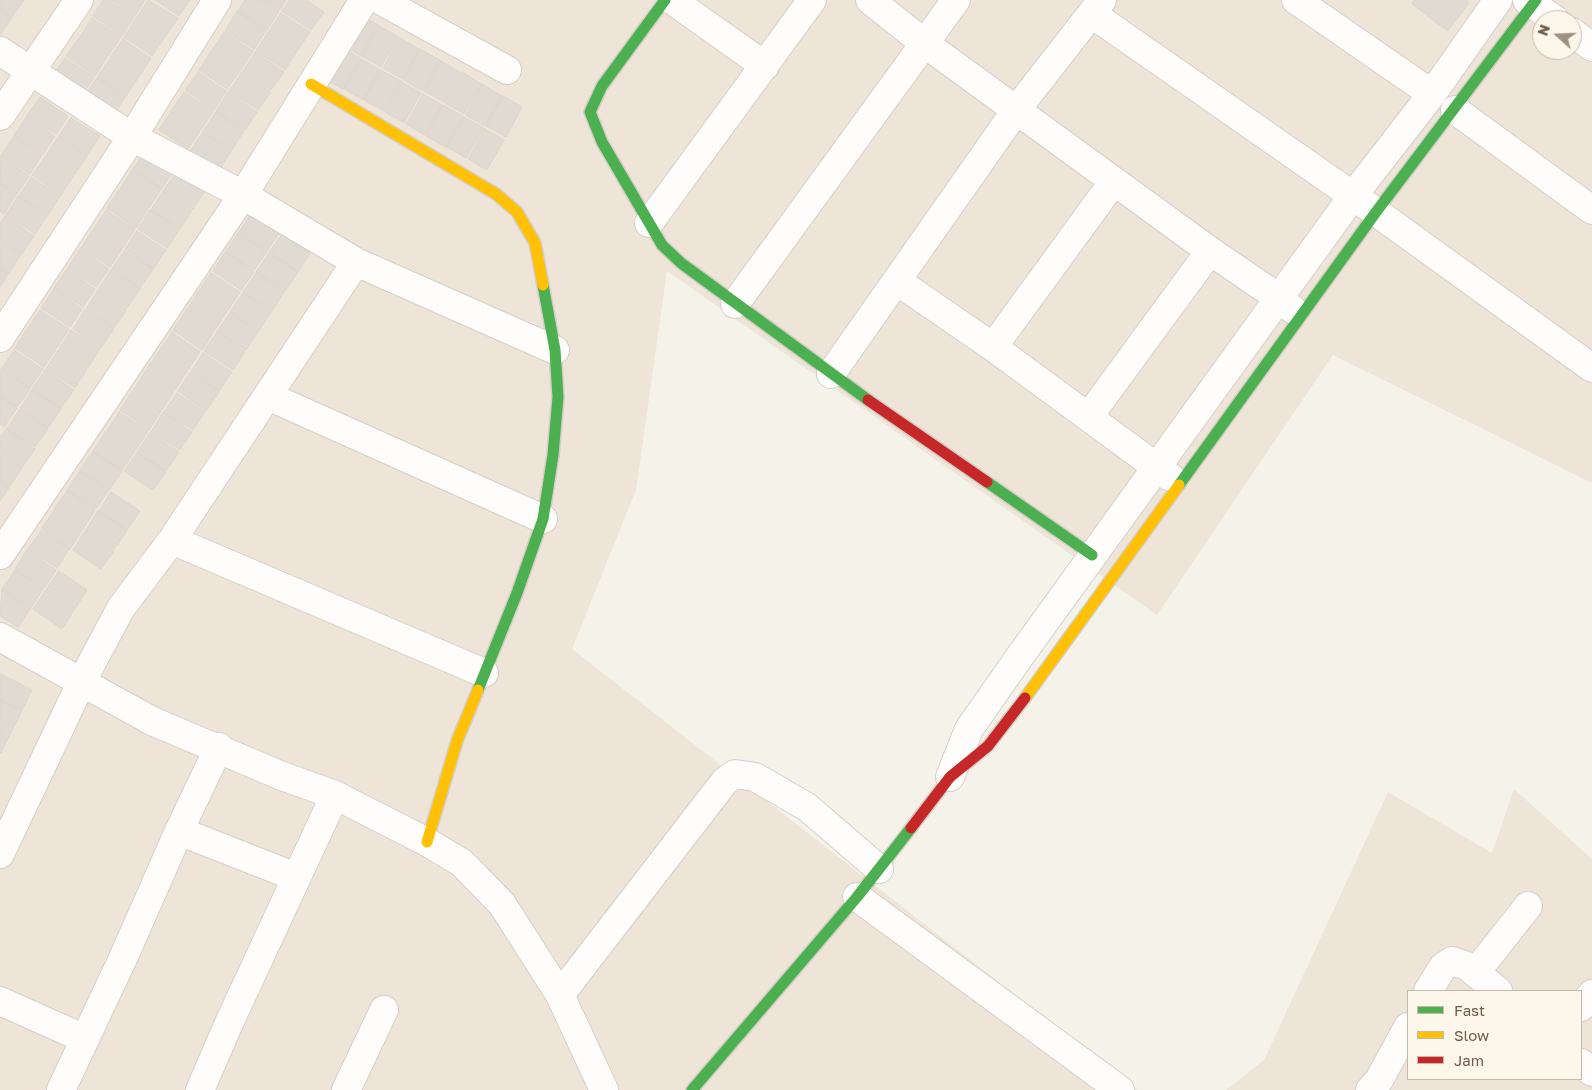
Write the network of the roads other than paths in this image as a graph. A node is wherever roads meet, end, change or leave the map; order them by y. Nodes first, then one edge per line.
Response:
1 (79, 0) edge
2 (217, 0) edge
3 (364, 0) edge
4 (380, 0) edge
5 (665, 0) edge
6 (672, 0) edge
7 (812, 0) edge
8 (870, 0) edge
9 (956, 0) edge
10 (1296, 0) edge
11 (1498, 0) edge
12 (1532, 1) edge
13 (1097, 7) edge
14 (1543, 10) edge
15 (924, 43) junction
16 (0, 51) edge
17 (765, 66) junction
18 (506, 70) dead end
19 (30, 71) junction
20 (311, 84) junction
21 (1432, 94) junction
22 (1017, 109) junction
23 (1454, 110) junction
24 (0, 116) edge
25 (132, 137) junction
26 (1114, 181) junction
27 (243, 195) junction
28 (1352, 198) junction
29 (1592, 210) edge
30 (1376, 212) junction
31 (649, 223) junction
32 (1210, 251) junction
33 (356, 262) junction
34 (897, 281) junction
35 (1279, 298) junction
36 (735, 304) junction
37 (1300, 317) junction
38 (0, 338) edge
39 (993, 347) junction
40 (555, 350) junction
41 (1592, 368) edge
42 (831, 374) junction
43 (1211, 390) junction
44 (268, 396) junction
45 (1233, 408) junction
46 (1089, 416) junction
47 (1157, 465) junction
48 (1179, 484) junction
49 (543, 519) junction
50 (172, 540) junction
51 (1092, 554) junction
52 (0, 555) edge
53 (0, 636) edge
54 (484, 673) junction
55 (82, 681) junction
56 (219, 747) junction
57 (950, 777) junction
58 (335, 795) junction
59 (179, 831) junction
60 (427, 842) junction
61 (0, 854) edge
62 (879, 869) junction
63 (296, 877) junction
64 (857, 897) junction
65 (1528, 906) dead end
66 (1476, 972) junction
67 (1429, 990) edge
68 (1497, 990) edge
69 (560, 994) junction
70 (1592, 994) edge
71 (0, 1001) edge
72 (1582, 1006) edge
73 (384, 1010) dead end
74 (1407, 1029) edge
75 (85, 1039) junction
76 (1582, 1064) edge
77 (1592, 1072) edge
78 (1380, 1087) edge
79 (61, 1090) edge
80 (200, 1090) edge
81 (346, 1090) edge
82 (604, 1090) edge
83 (692, 1090) edge
84 (1120, 1090) edge

1 - 19 street
2 - 25 street
3 - 20 street
4 - 18 street
5 - 31 street
6 - 17 street
7 - 17 street
8 - 15 street
9 - 15 street
10 - 21 street
11 - 21 street
12 - 14 street
12 - 23 street
13 - 22 street
13 - 28 street
15 - 22 street
15 - 36 street
16 - 19 street
17 - 31 street
19 - 24 street
19 - 25 street
20 - 27 street
20 - 40 street
21 - 28 street
22 - 26 street
22 - 34 street
23 - 29 street
23 - 30 street
25 - 27 street
25 - 38 street
26 - 32 street
26 - 39 street
27 - 33 street
27 - 52 street
28 - 30 street
28 - 35 street
30 - 37 street
30 - 41 street
31 - 36 street
32 - 35 street
32 - 46 street
33 - 40 street
33 - 44 street
34 - 39 street
34 - 42 street
35 - 37 street
35 - 43 street
36 - 42 street
37 - 45 street
39 - 46 street
40 - 49 street
42 - 51 street
43 - 45 street
43 - 47 street
44 - 49 street
44 - 50 street
45 - 48 street
46 - 47 street
47 - 48 street
47 - 51 street
48 - 57 street
49 - 54 street
50 - 54 street
50 - 55 street
51 - 57 street
53 - 55 street
54 - 60 street
55 - 56 street
55 - 61 street
56 - 58 street
56 - 59 street
57 - 62 street
58 - 60 street
58 - 63 street
59 - 63 street
59 - 75 street
60 - 69 street
62 - 64 street
62 - 69 street
63 - 80 street
64 - 83 street
64 - 84 street
65 - 66 street
66 - 67 street
66 - 68 street
69 - 82 street
70 - 72 street
71 - 75 street
73 - 81 street
74 - 78 street
75 - 79 street
76 - 77 street

